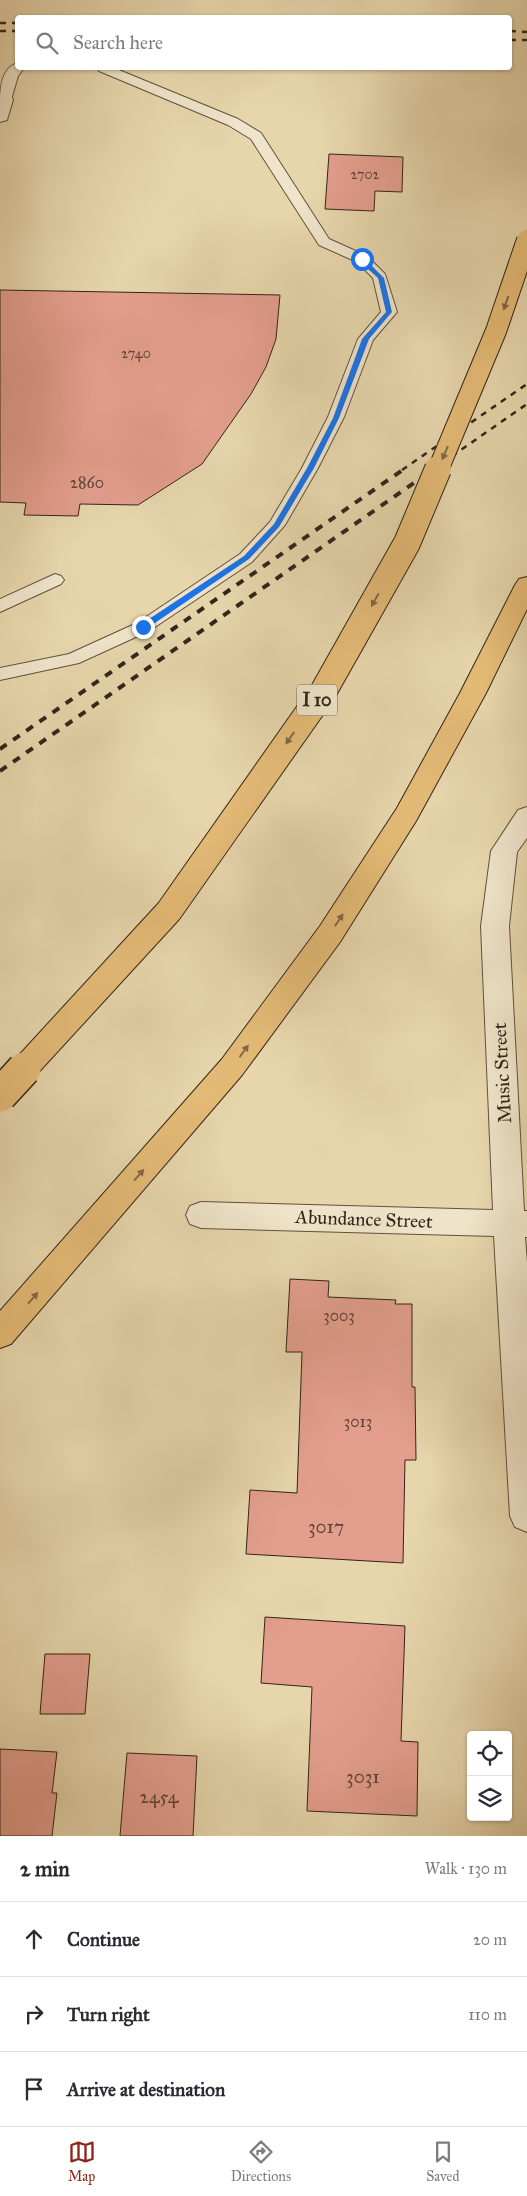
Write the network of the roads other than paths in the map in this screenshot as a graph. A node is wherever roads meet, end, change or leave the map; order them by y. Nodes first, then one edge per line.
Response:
1 (15, 70) edge
2 (109, 70) edge
3 (2, 108) edge
4 (527, 240) edge
5 (55, 580) dead end
6 (527, 584) edge
7 (0, 606) edge
8 (0, 674) edge
9 (527, 818) edge
10 (0, 1095) edge
11 (201, 1215) dead end
12 (518, 1224) edge
13 (0, 1334) edge
14 (527, 1516) edge

1 - 3 lane
2 - 8 lane
4 -> 10 highway, I 10, bridge
5 - 7 lane
13 -> 6 highway
9 - 12 street, Music Street
11 - 12 street, Abundance Street
12 - 14 street, Music Street

